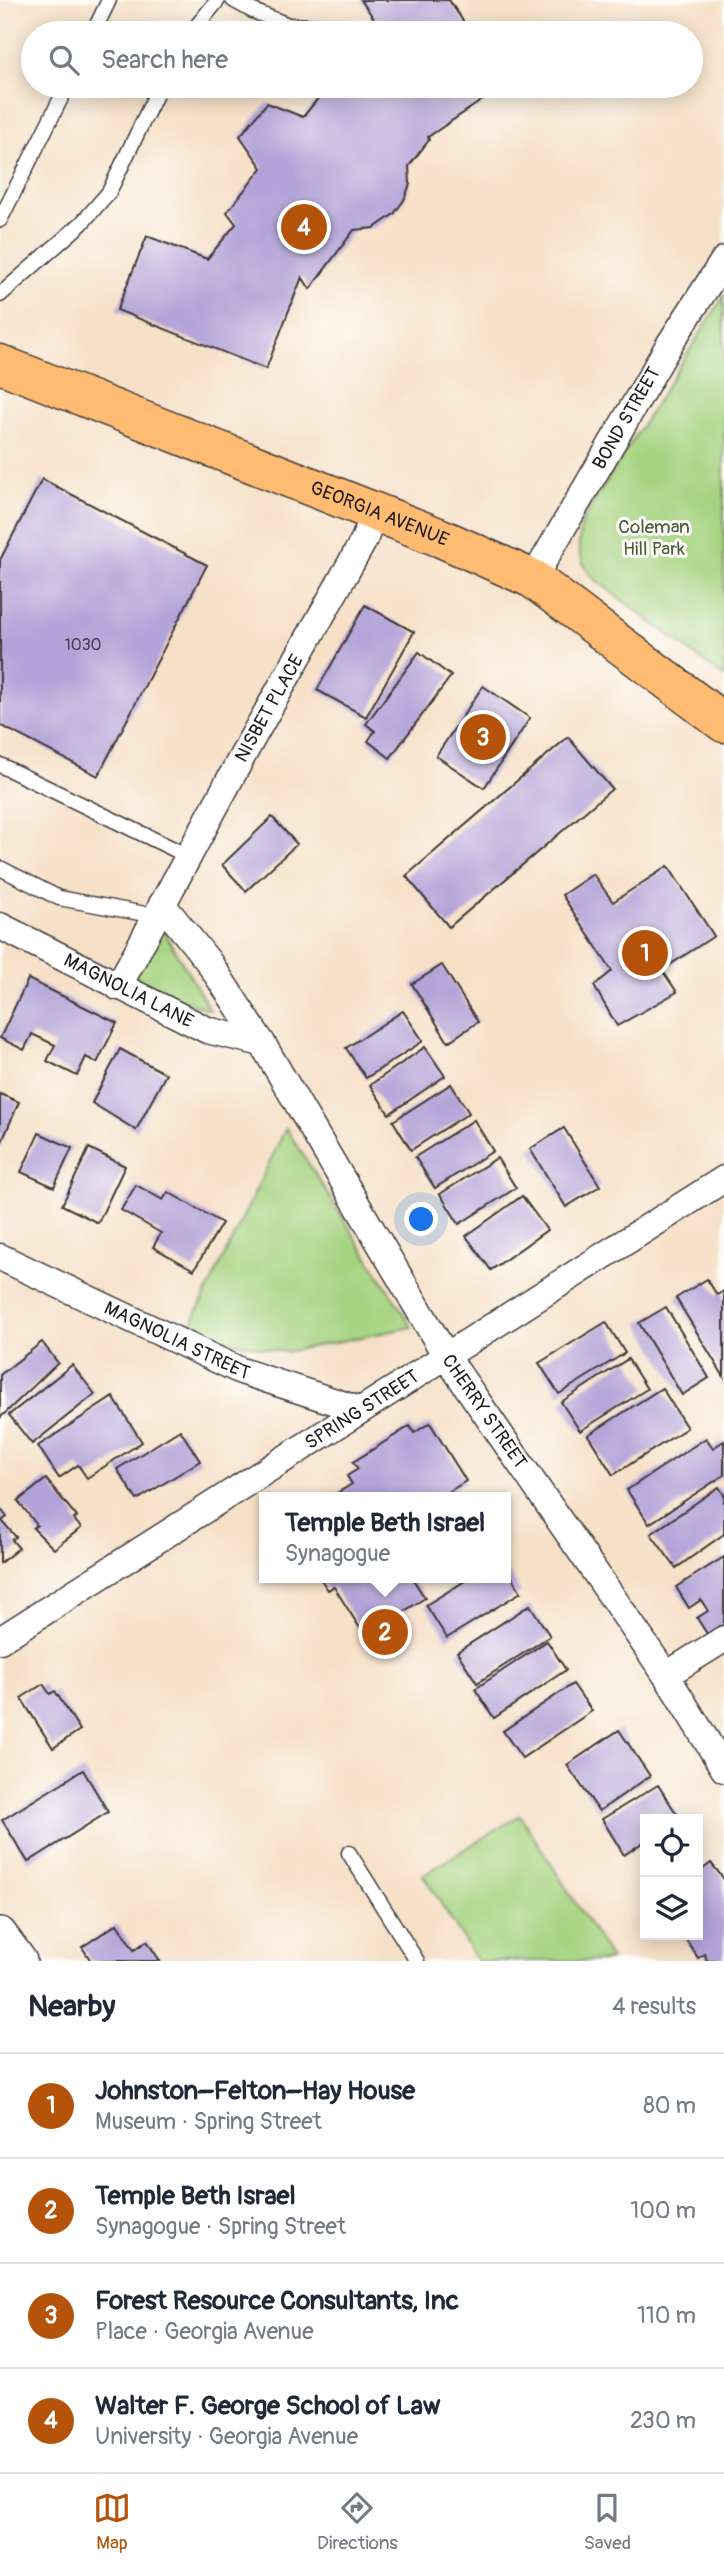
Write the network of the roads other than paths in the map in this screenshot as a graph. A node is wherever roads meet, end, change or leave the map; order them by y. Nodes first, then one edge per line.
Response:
1 (109, 0) edge
2 (218, 0) edge
3 (233, 0) edge
4 (99, 21) edge
5 (201, 21) edge
6 (278, 21) edge
7 (60, 98) edge
8 (154, 98) edge
9 (0, 220) edge
10 (724, 260) edge
11 (0, 295) edge
12 (3, 371) edge
13 (375, 512) junction
14 (533, 579) junction
15 (724, 723) edge
16 (0, 765) edge
17 (188, 856) junction
18 (0, 867) edge
19 (159, 910) junction
20 (0, 926) edge
21 (118, 987) junction
22 (262, 1043) junction
23 (724, 1179) edge
24 (0, 1258) edge
25 (446, 1356) junction
26 (360, 1410) junction
27 (724, 1639) edge
28 (0, 1640) edge
29 (666, 1675) junction
30 (724, 1769) edge
31 (349, 1853) dead end
32 (0, 1934) edge
33 (20, 1961) edge
34 (417, 1961) edge

1 - 4 lane
2 - 5 lane
3 - 6 lane
7 - 9 lane
8 - 11 lane
10 - 14 street, BOND STREET
12 - 13 main road, GEORGIA AVENUE
13 - 14 main road, GEORGIA AVENUE
13 - 17 street, NISBET PLACE
14 - 15 main road, GEORGIA AVENUE
16 - 17 lane
17 - 19 street, NISBET PLACE
18 - 19 lane
19 - 21 street, NISBET PLACE
19 - 22 street
20 - 21 street, MAGNOLIA LANE
21 - 22 street, MAGNOLIA LANE
22 - 25 street, CHERRY STREET
23 - 25 street, SPRING STREET
24 - 26 street, MAGNOLIA STREET
25 - 26 street, SPRING STREET
25 - 29 street, CHERRY STREET
26 - 28 street, SPRING STREET
27 - 29 street
29 - 30 street, CHERRY STREET
31 - 34 lane
32 - 33 street

